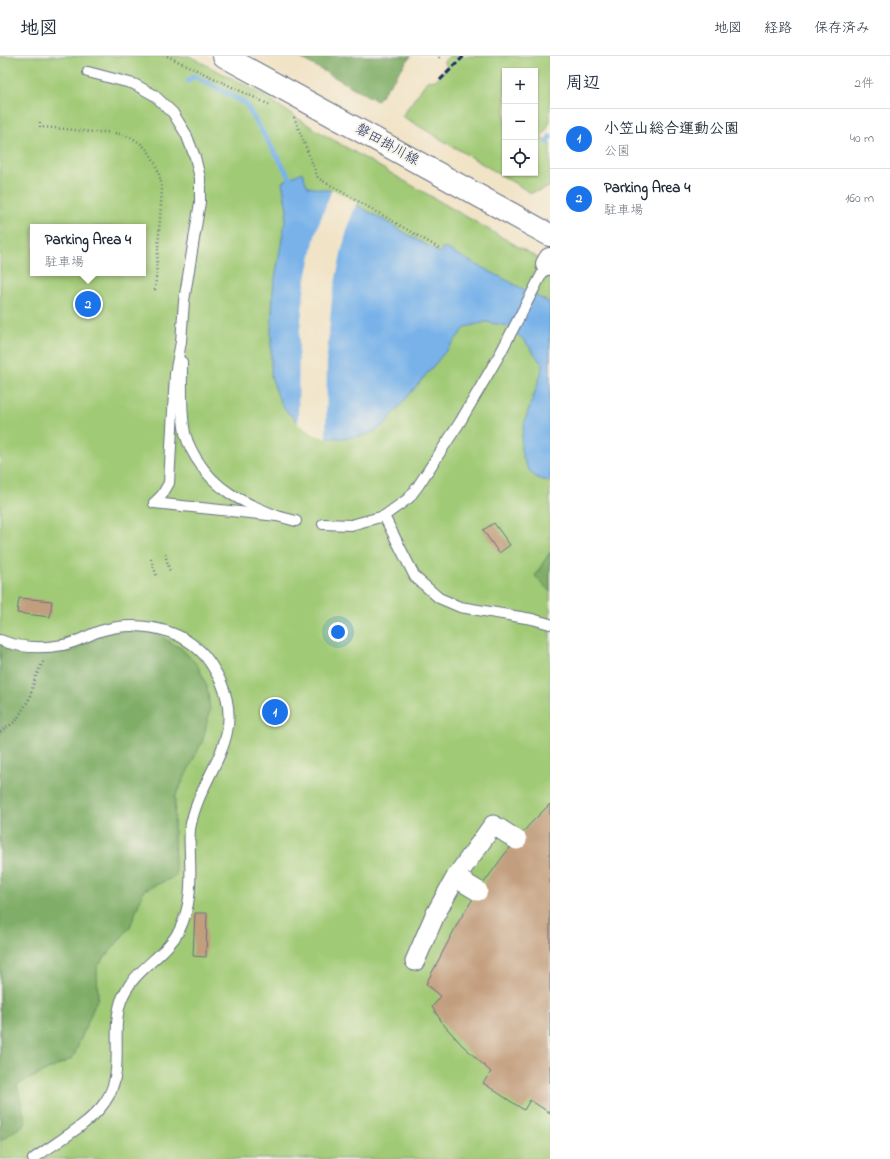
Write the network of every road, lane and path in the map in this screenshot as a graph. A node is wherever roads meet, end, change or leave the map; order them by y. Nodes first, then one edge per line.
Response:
1 (167, 56) edge
2 (224, 56) edge
3 (88, 72) dead end
4 (274, 107) dead end
5 (287, 114) dead end
6 (40, 122) dead end
7 (550, 235) edge
8 (439, 248) dead end
9 (549, 261) edge
10 (155, 292) dead end
11 (181, 342) junction
12 (277, 516) junction
13 (384, 516) junction
14 (296, 521) dead end
15 (323, 524) dead end
16 (165, 554) dead end
17 (151, 559) dead end
18 (170, 572) dead end
19 (157, 577) dead end
20 (550, 624) edge
21 (0, 640) edge
22 (50, 647) junction
23 (0, 732) edge
24 (517, 840) dead end
25 (415, 961) dead end
26 (33, 1159) edge

1 - 4 path
2 - 7 main road, 磐田掛川線
3 - 11 lane
5 - 8 path
6 - 10 path
9 - 13 lane
11 - 12 lane
11 - 12 lane
12 - 14 lane
13 - 15 lane
13 - 20 lane
16 - 18 path
17 - 19 path
21 - 22 lane
22 - 23 path
22 - 26 lane
24 - 25 street, bridge

